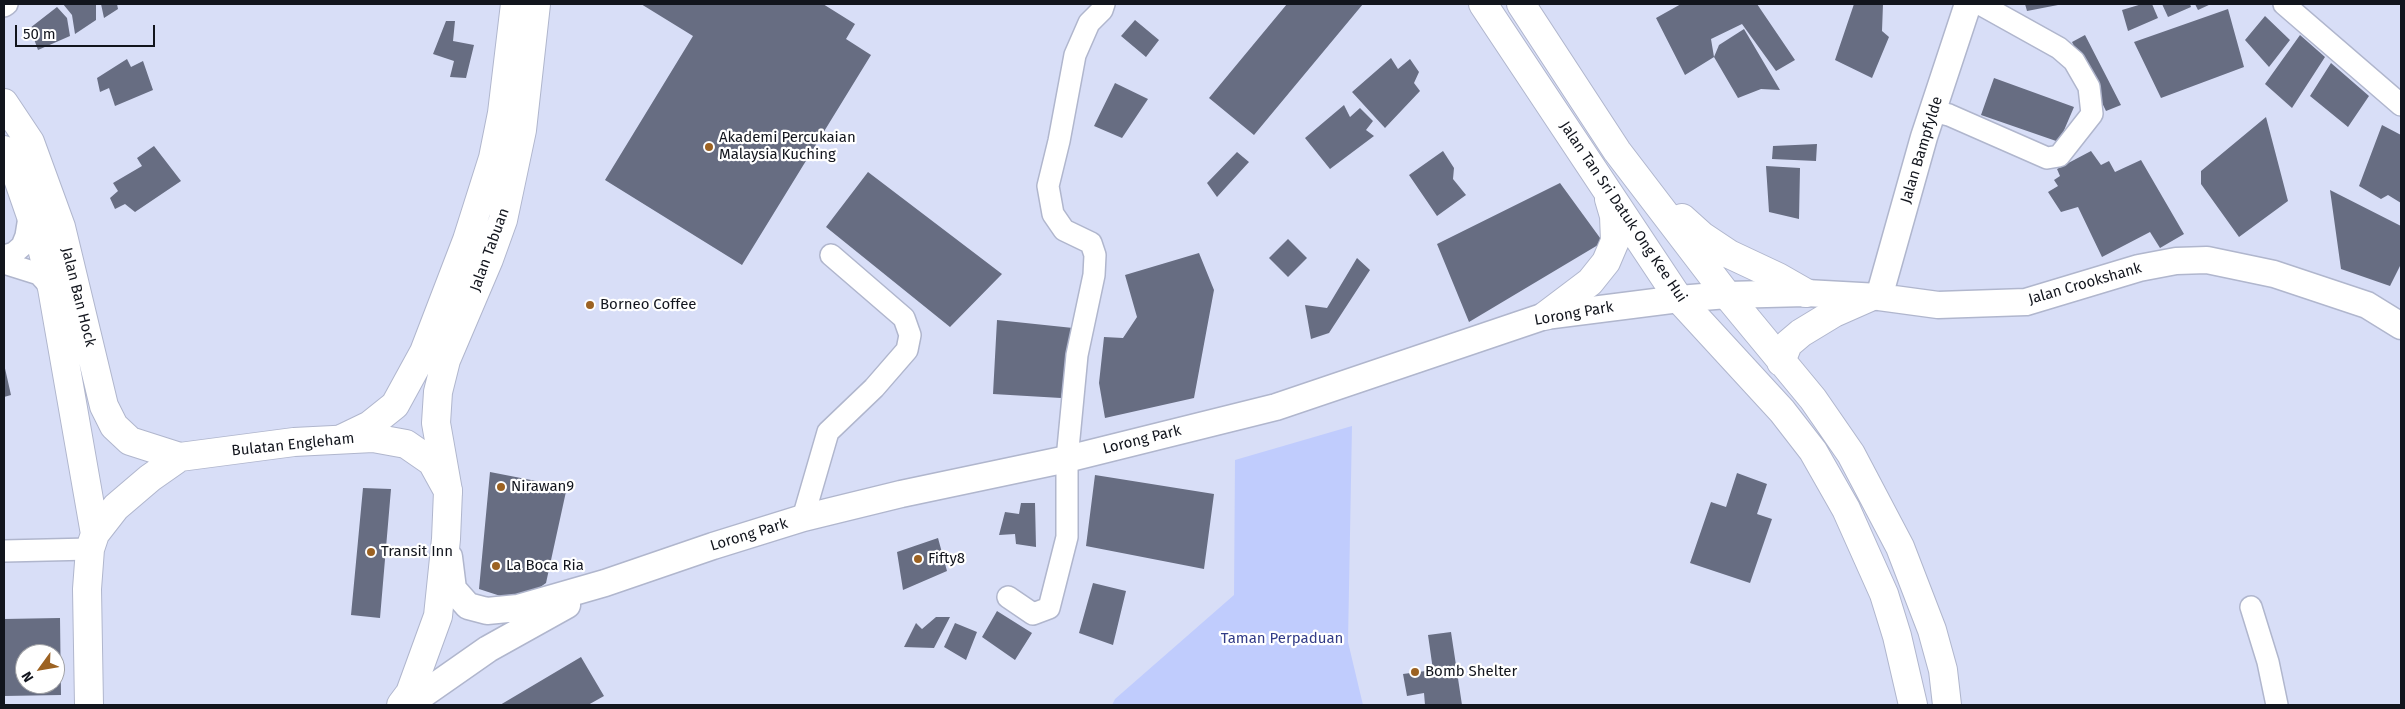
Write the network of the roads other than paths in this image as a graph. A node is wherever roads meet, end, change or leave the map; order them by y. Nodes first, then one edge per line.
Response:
1 (7, 4) edge
2 (515, 4) edge
3 (536, 4) edge
4 (1104, 4) edge
5 (1484, 4) edge
6 (1521, 4) edge
7 (1968, 4) edge
8 (1980, 4) edge
9 (2284, 4) edge
10 (4, 6) edge
11 (4, 103) edge
12 (2401, 105) edge
13 (1933, 111) junction
14 (4, 150) edge
15 (1617, 151) junction
16 (1604, 185) junction
17 (30, 210) junction
18 (831, 255) dead end
19 (4, 256) edge
20 (4, 263) edge
21 (52, 288) junction
22 (1806, 293) junction
23 (1727, 295) junction
24 (1680, 298) junction
25 (1873, 298) junction
26 (1545, 316) junction
27 (2401, 326) edge
28 (1781, 362) junction
29 (343, 438) junction
30 (180, 457) junction
31 (1067, 459) junction
32 (448, 491) junction
33 (803, 518) junction
34 (446, 539) junction
35 (92, 541) junction
36 (4, 551) edge
37 (605, 583) junction
38 (1008, 597) dead end
39 (2251, 607) dead end
40 (88, 705) edge
41 (401, 705) edge
42 (408, 705) edge
43 (1913, 705) edge
44 (1947, 705) edge
45 (2277, 705) edge

1 - 10 street
2 - 29 main road, Jalan Tabuan
3 - 32 main road, Jalan Tabuan
4 - 31 street
5 - 16 main road, Jalan Tan Sri Datuk Ong Kee Hui
6 - 15 main road, Jalan Tan Sri Datuk Ong Kee Hui
7 - 13 street, Jalan Bampfylde
8 - 13 street
9 - 12 street
11 - 30 main road, Jalan Ban Hock
13 - 25 street, Jalan Bampfylde
14 - 17 main road, Jalan Ban Hock
15 - 22 main road
15 - 23 main road, Jalan Tan Sri Datuk Ong Kee Hui
16 - 24 main road, Jalan Tan Sri Datuk Ong Kee Hui
16 - 26 main road
17 - 19 street
17 - 21 main road, Jalan Ban Hock
18 - 33 street
20 - 21 street
21 - 35 main road, Jalan Ban Hock
22 - 23 street, Jalan Crookshank
22 - 25 street, Jalan Crookshank
23 - 24 street, Lorong Park
23 - 28 main road, Jalan Tan Sri Datuk Ong Kee Hui
24 - 26 street, Lorong Park
24 - 43 main road, Jalan Tan Sri Datuk Ong Kee Hui
25 - 27 street, Jalan Crookshank
25 - 28 main road
26 - 31 street, Lorong Park
28 - 44 main road, Jalan Tan Sri Datuk Ong Kee Hui
29 - 30 main road, Bulatan Engleham
29 - 32 main road, Bulatan Engleham
30 - 35 main road, Bulatan Engleham
31 - 33 street, Lorong Park
31 - 38 street
32 - 34 main road
33 - 37 street, Lorong Park
34 - 37 street
34 - 41 main road
35 - 36 street
35 - 40 main road
37 - 42 street
39 - 45 street

